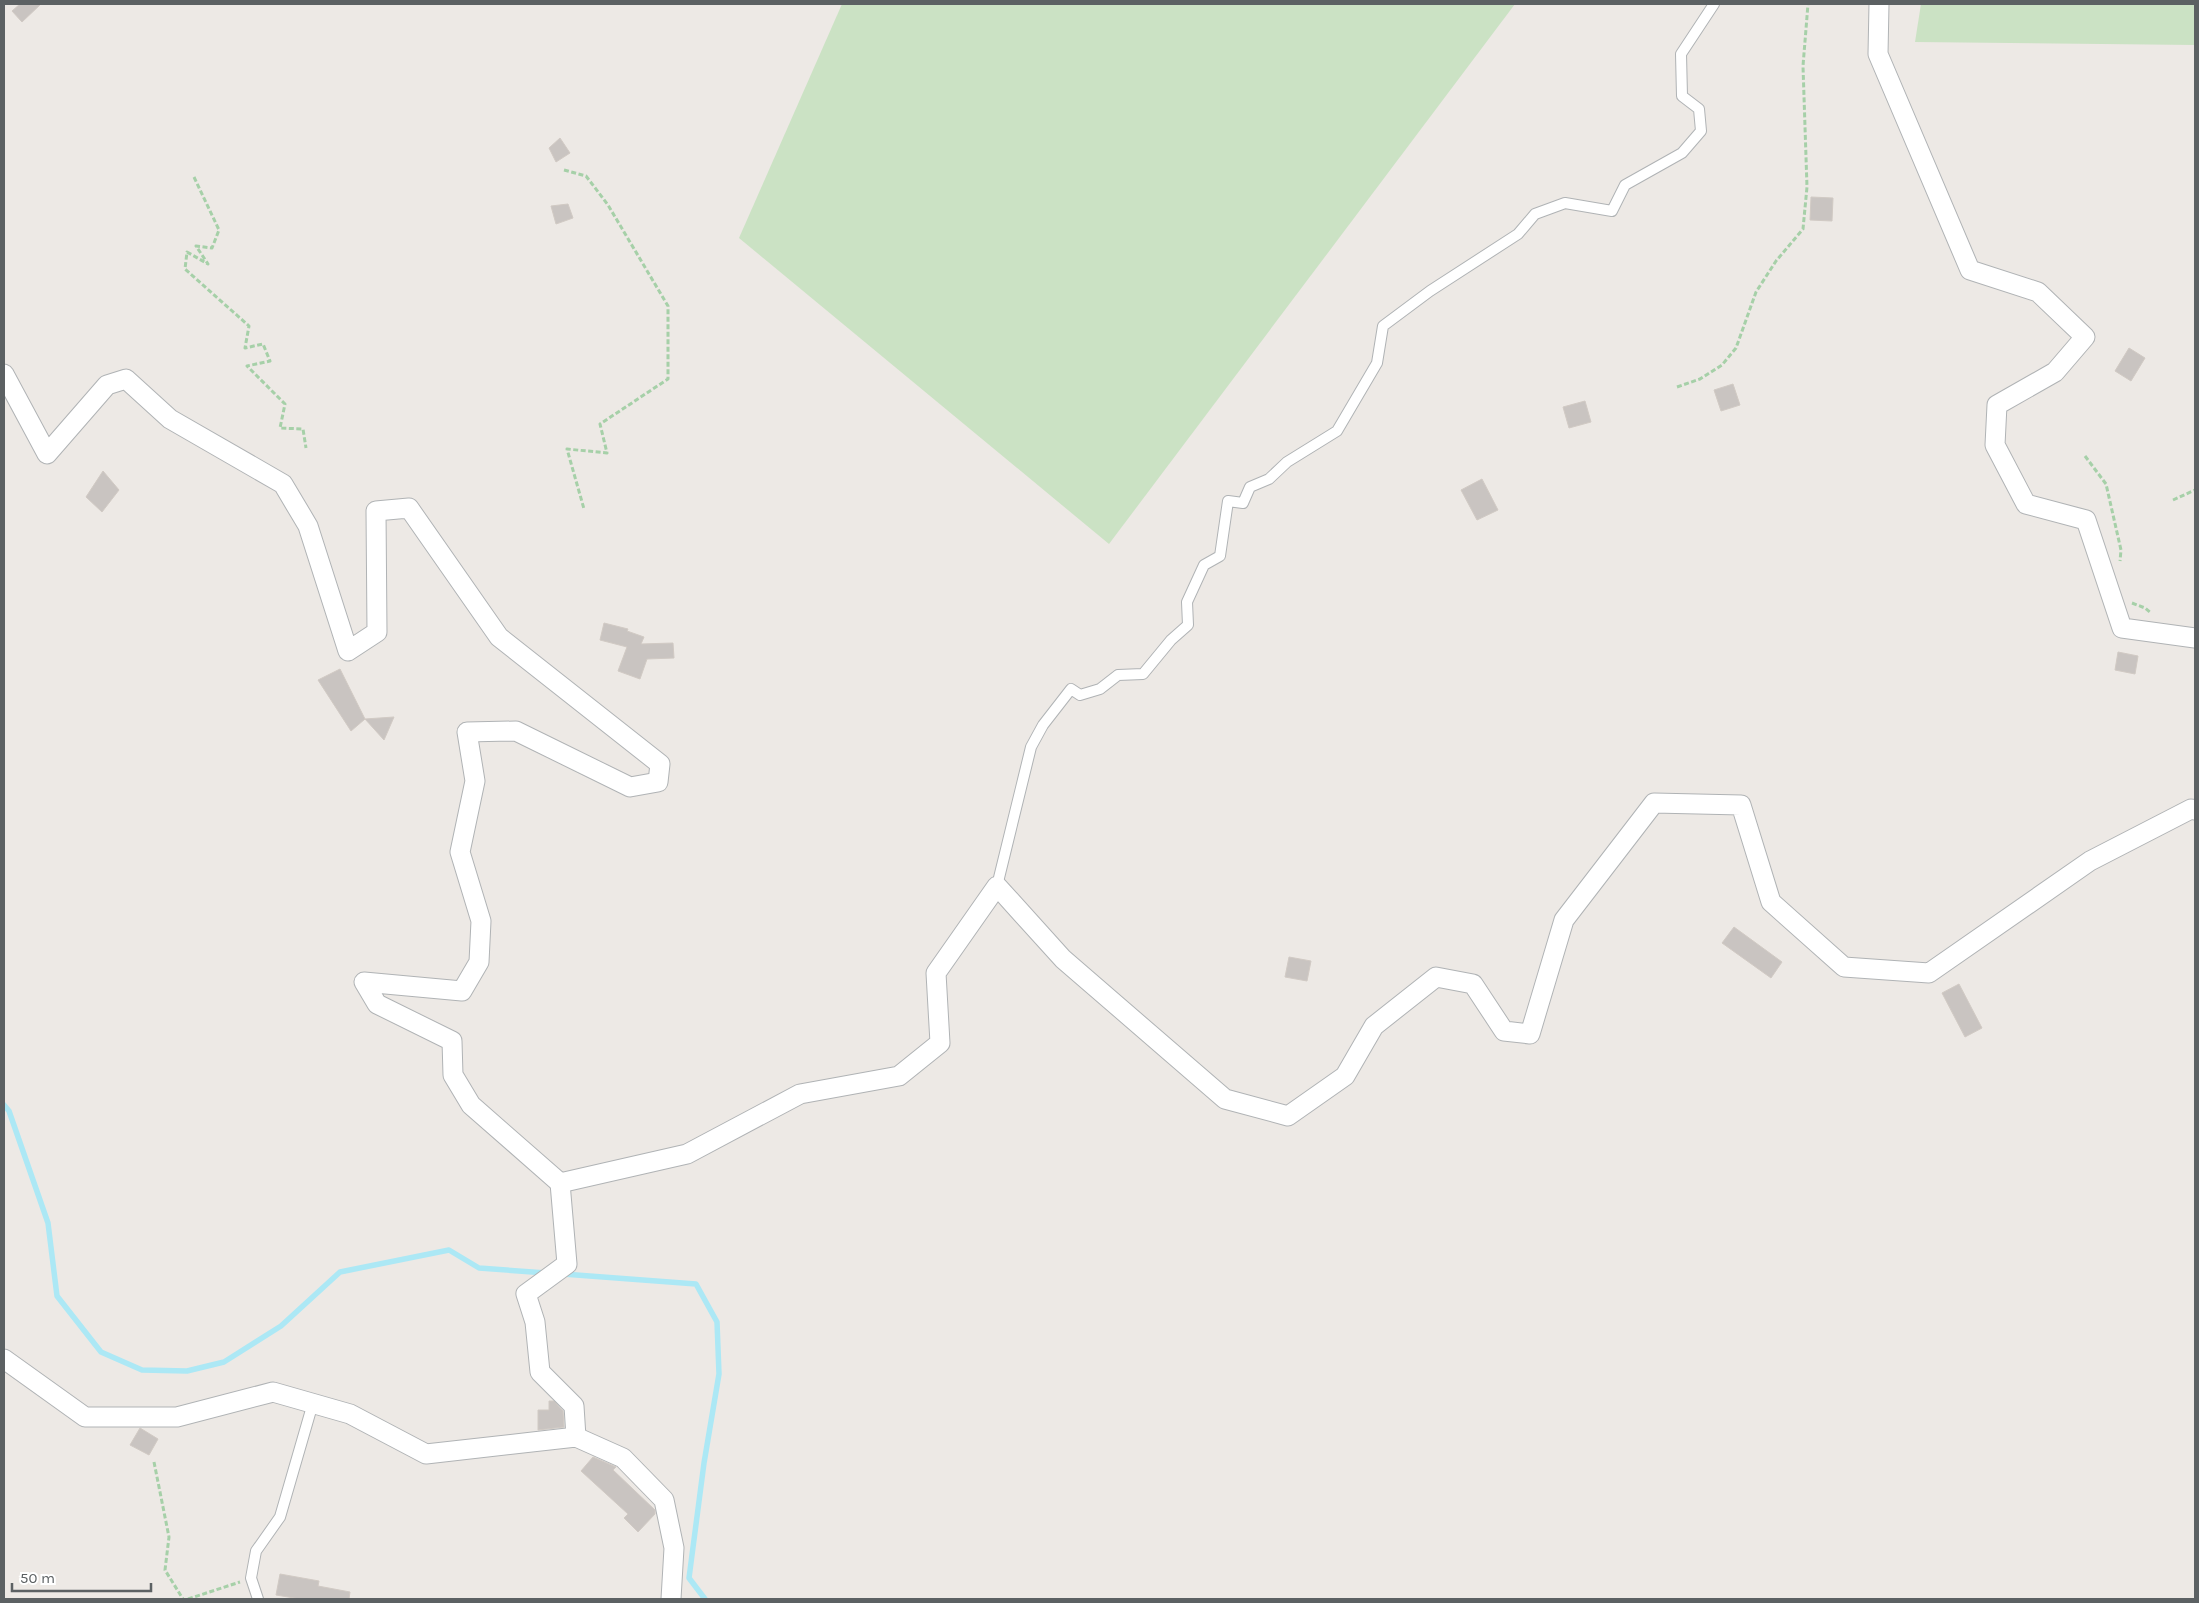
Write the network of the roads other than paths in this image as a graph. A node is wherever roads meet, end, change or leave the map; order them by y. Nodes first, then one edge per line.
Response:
1 (1714, 4) edge
2 (1879, 4) edge
3 (4, 374) edge
4 (2195, 638) edge
5 (2195, 810) edge
6 (997, 886) junction
7 (560, 1182) junction
8 (4, 1359) edge
9 (313, 1403) junction
10 (576, 1437) junction
11 (258, 1599) edge
12 (671, 1599) edge

1 - 6 lane
2 - 4 street
3 - 7 street
5 - 6 street
6 - 7 street
7 - 10 street
8 - 9 street
9 - 10 street
9 - 11 lane
10 - 12 street

